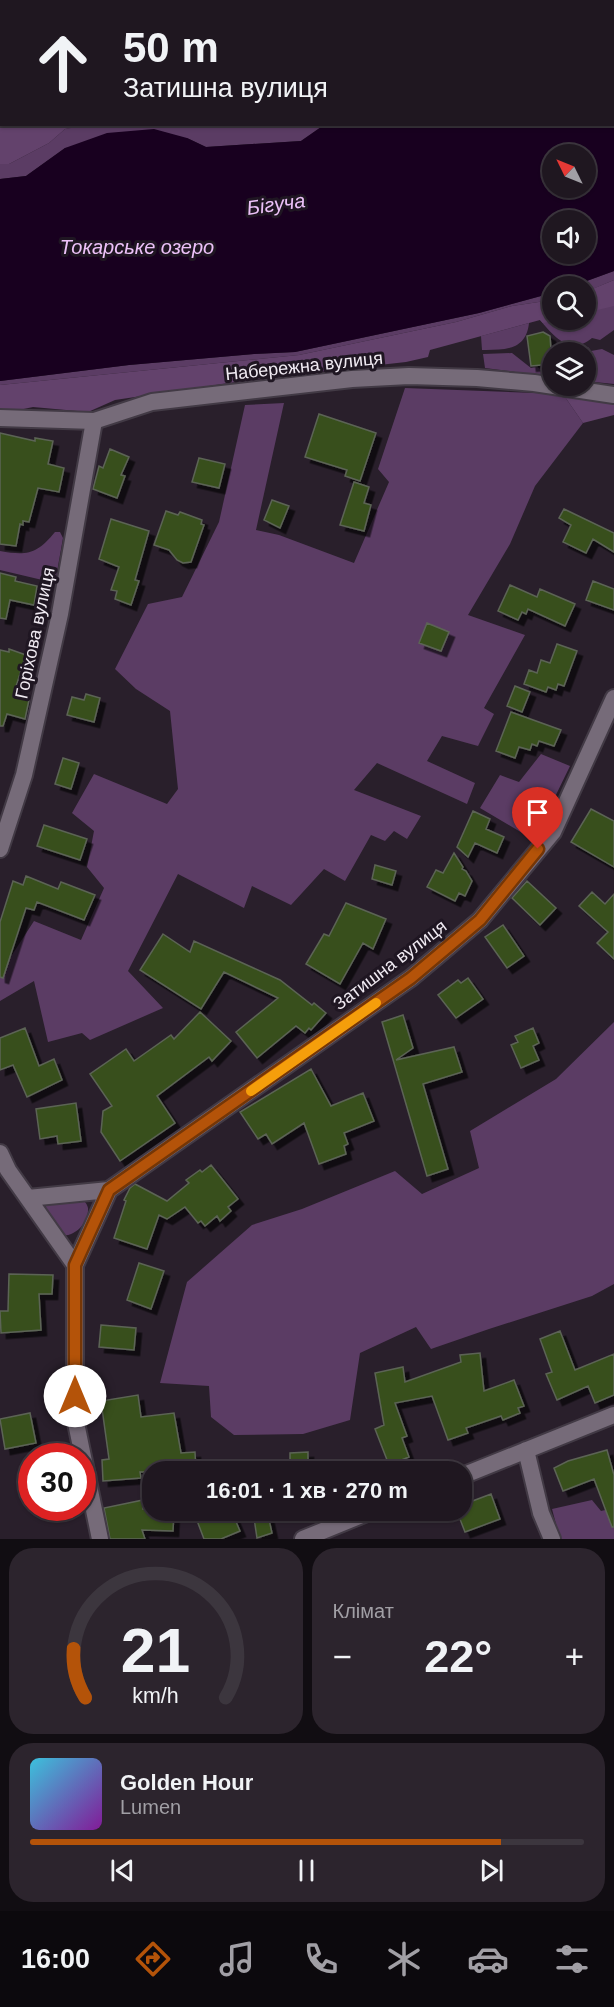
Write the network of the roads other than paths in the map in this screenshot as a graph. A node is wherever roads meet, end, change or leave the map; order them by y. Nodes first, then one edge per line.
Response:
1 (614, 395) edge
2 (0, 418) edge
3 (94, 421) junction
4 (614, 698) edge
5 (0, 849) edge
6 (0, 1153) edge
7 (109, 1190) junction
8 (28, 1198) junction
9 (75, 1265) junction
10 (614, 1415) edge
11 (526, 1450) junction
12 (472, 1472) edge
13 (347, 1521) edge
14 (100, 1539) edge
15 (303, 1539) edge
16 (552, 1539) edge

1 - 3 street, Набережна вулиця
2 - 3 street, Набережна вулиця
3 - 5 street, Горіхова вулиця
4 - 7 street, Затишна вулиця
6 - 8 street
7 - 8 street, Затишна вулиця
7 - 9 street
8 - 9 street
9 - 14 street
10 - 11 street
11 - 12 street
11 - 16 street
13 - 15 street

